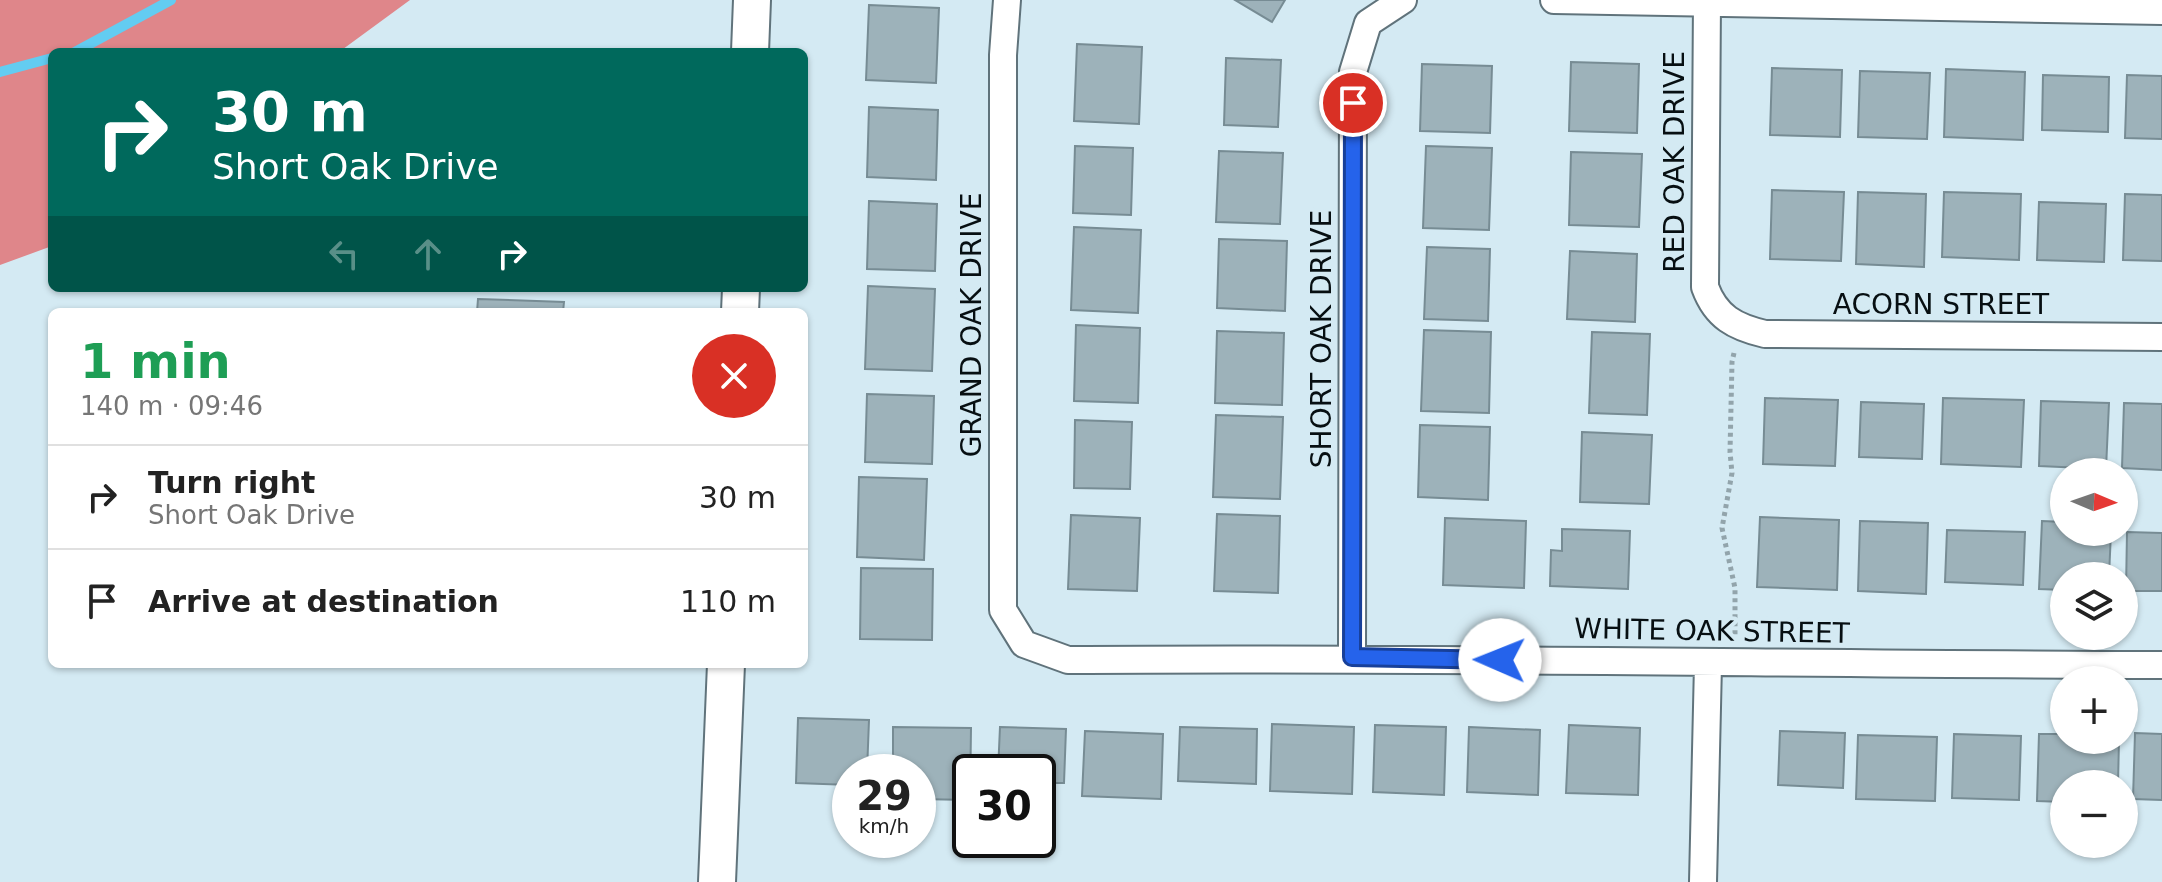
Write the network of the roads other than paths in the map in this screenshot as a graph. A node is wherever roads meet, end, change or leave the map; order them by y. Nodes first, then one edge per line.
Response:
1 (752, 0) edge
2 (1007, 0) edge
3 (1403, 0) edge
4 (1554, 0) edge
5 (1707, 2) edge
6 (2162, 11) edge
7 (750, 48) edge
8 (1733, 324) joint
9 (2162, 337) edge
10 (1024, 644) joint
11 (1352, 657) junction
12 (1721, 664) junction
13 (2162, 665) edge
14 (726, 668) edge
15 (717, 882) edge
16 (1703, 882) edge

1 - 7 street
2 - 10 street, GRAND OAK DRIVE
3 - 11 street, SHORT OAK DRIVE
4 - 5 street
5 - 6 street
5 - 8 street, RED OAK DRIVE
8 - 9 street, ACORN STREET
10 - 11 street, WHITE OAK STREET
11 - 12 street, WHITE OAK STREET
12 - 13 street, WHITE OAK STREET
12 - 16 street
14 - 15 street

